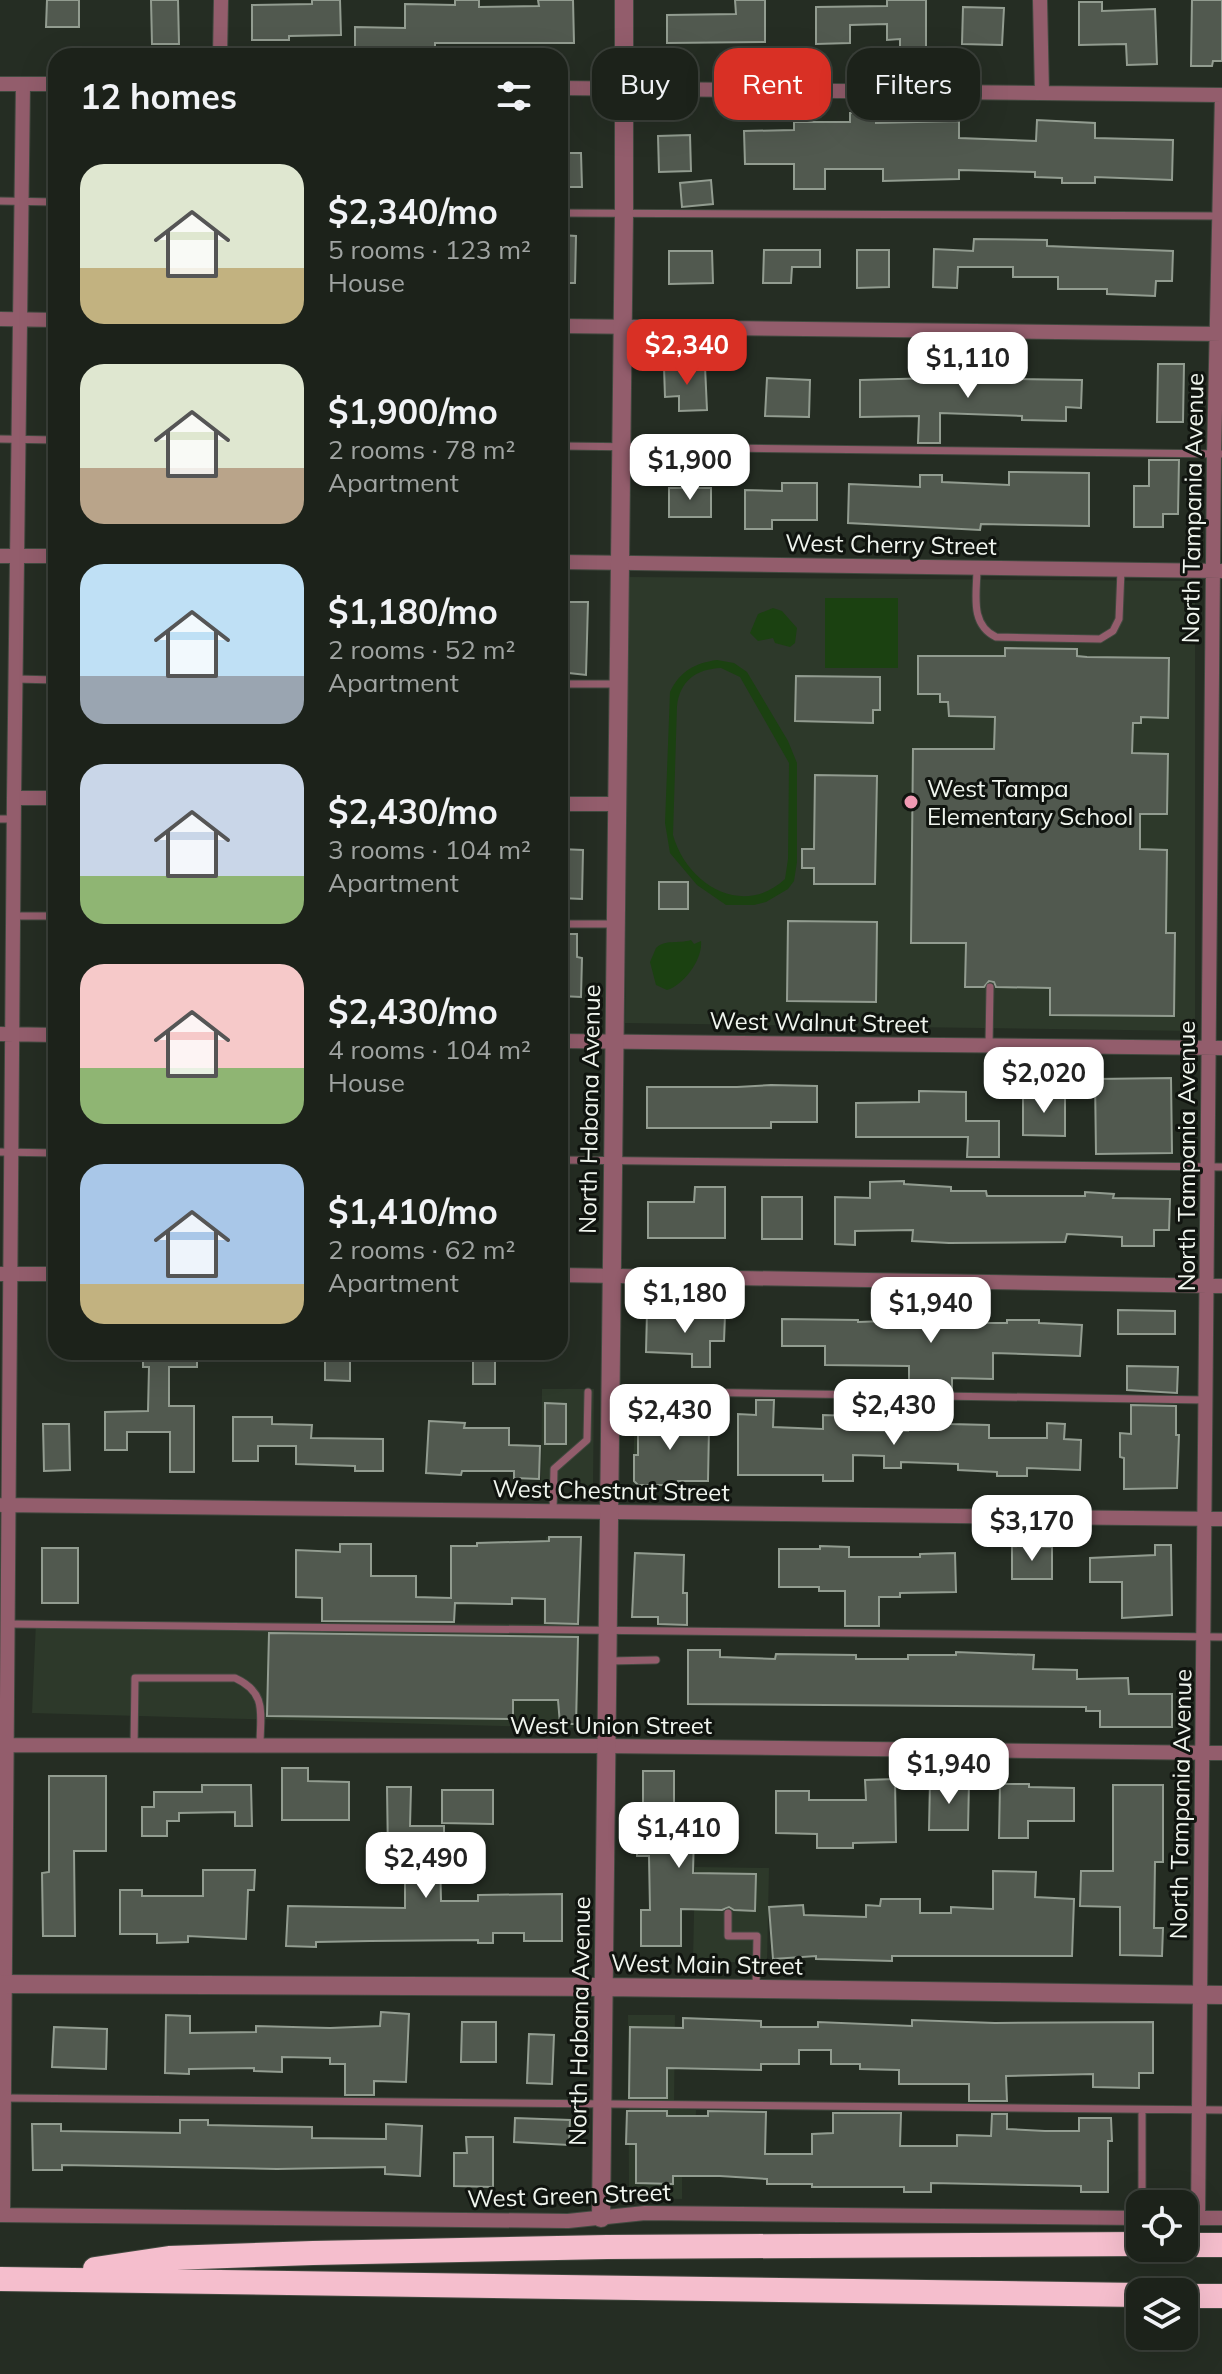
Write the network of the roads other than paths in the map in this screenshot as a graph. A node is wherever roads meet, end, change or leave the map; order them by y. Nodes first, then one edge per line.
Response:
1 (221, 0) edge
2 (624, 0) edge
3 (1040, 0) edge
4 (220, 48) edge
5 (623, 48) edge
6 (0, 84) edge
7 (23, 84) junction
8 (48, 84) edge
9 (568, 88) edge
10 (592, 89) edge
11 (698, 90) edge
12 (1042, 93) junction
13 (1222, 95) edge
14 (622, 120) edge
15 (0, 201) edge
16 (22, 202) junction
17 (48, 202) edge
18 (568, 213) edge
19 (624, 214) junction
20 (1220, 216) edge
21 (0, 319) edge
22 (21, 319) junction
23 (48, 320) edge
24 (568, 326) edge
25 (622, 326) junction
26 (1219, 334) edge
27 (0, 439) edge
28 (20, 440) junction
29 (48, 440) edge
30 (568, 446) edge
31 (621, 447) junction
32 (1218, 454) edge
33 (0, 556) edge
34 (18, 556) junction
35 (48, 556) edge
36 (568, 562) edge
37 (620, 562) junction
38 (977, 568) junction
39 (1121, 570) junction
40 (1218, 571) edge
41 (16, 679) junction
42 (48, 680) edge
43 (568, 684) edge
44 (618, 684) junction
45 (14, 798) junction
46 (48, 798) edge
47 (568, 804) edge
48 (617, 804) junction
49 (1216, 811) edge
50 (7, 819) edge
51 (7, 851) edge
52 (13, 916) junction
53 (48, 916) edge
54 (568, 924) edge
55 (615, 924) junction
56 (1216, 930) edge
57 (990, 987) dead end
58 (6, 1034) edge
59 (48, 1035) edge
60 (568, 1041) edge
61 (614, 1042) junction
62 (989, 1046) junction
63 (1216, 1048) edge
64 (6, 1152) edge
65 (48, 1153) edge
66 (568, 1160) edge
67 (612, 1160) junction
68 (1215, 1167) edge
69 (5, 1274) edge
70 (48, 1274) edge
71 (568, 1275) edge
72 (611, 1275) junction
73 (1215, 1286) edge
74 (610, 1391) junction
75 (588, 1392) dead end
76 (1207, 1400) junction
77 (587, 1415) junction
78 (609, 1415) junction
79 (4, 1505) edge
80 (553, 1512) junction
81 (608, 1512) junction
82 (1206, 1519) junction
83 (1222, 1519) edge
84 (8, 1624) junction
85 (607, 1629) junction
86 (1204, 1637) junction
87 (1222, 1637) edge
88 (656, 1660) dead end
89 (607, 1661) junction
90 (3, 1745) edge
91 (134, 1746) junction
92 (260, 1746) junction
93 (605, 1746) junction
94 (1203, 1753) junction
95 (1222, 1753) edge
96 (728, 1913) dead end
97 (3, 1984) edge
98 (603, 1987) junction
99 (756, 1989) junction
100 (1200, 1995) junction
101 (1222, 1995) edge
102 (4, 2098) junction
103 (601, 2103) junction
104 (1199, 2110) junction
105 (1222, 2110) edge
106 (1142, 2114) dead end
107 (1142, 2190) edge
108 (1193, 2190) edge
109 (1, 2215) edge
110 (601, 2218) junction
111 (1126, 2218) edge
112 (1198, 2218) edge
113 (1222, 2218) edge
114 (1126, 2244) edge
115 (1198, 2245) edge
116 (1222, 2245) edge
117 (0, 2279) edge
118 (34, 2279) junction
119 (1126, 2295) edge
120 (1198, 2296) edge
121 (1222, 2296) edge

1 - 4 street
2 - 5 street, North Habana Avenue
3 - 12 street
6 - 7 street
7 - 8 street
7 - 16 street
9 - 10 street
11 - 12 street
12 - 13 street
13 - 20 street, North Tampania Avenue
14 - 19 street, North Habana Avenue
15 - 16 lane
16 - 17 lane
16 - 22 street
18 - 19 lane
19 - 20 lane
19 - 25 street, North Habana Avenue
20 - 26 street, North Tampania Avenue
21 - 22 street
22 - 23 street
22 - 28 street
24 - 25 street
25 - 26 street
25 - 31 street, North Habana Avenue
26 - 32 street, North Tampania Avenue
27 - 28 lane
28 - 29 lane
28 - 34 street
30 - 31 lane
31 - 32 lane
31 - 37 street, North Habana Avenue
32 - 40 street, North Tampania Avenue
33 - 34 street
34 - 35 street
34 - 41 street
36 - 37 street, West Cherry Street
37 - 38 street, West Cherry Street
37 - 44 street, North Habana Avenue
38 - 39 street, West Cherry Street
38 - 39 lane
39 - 40 street, West Cherry Street
40 - 49 street, North Tampania Avenue
41 - 42 lane
41 - 45 street
43 - 44 lane
44 - 48 street, North Habana Avenue
45 - 46 street
45 - 50 street
47 - 48 street
48 - 55 street, North Habana Avenue
49 - 56 street, North Tampania Avenue
50 - 51 street
51 - 52 street
52 - 53 lane
52 - 58 street
54 - 55 lane
55 - 61 street, North Habana Avenue
56 - 63 street, North Tampania Avenue
57 - 62 lane
58 - 59 street
58 - 64 street
60 - 61 street, West Walnut Street
61 - 62 street, West Walnut Street
61 - 67 street, North Habana Avenue
62 - 63 street, West Walnut Street
63 - 68 street, North Tampania Avenue
64 - 65 lane
64 - 69 street
66 - 67 lane
67 - 68 lane
67 - 72 street, North Habana Avenue
68 - 73 street, North Tampania Avenue
69 - 70 street
69 - 79 street
71 - 72 street
72 - 73 street
72 - 74 street, North Habana Avenue
73 - 76 street, North Tampania Avenue
74 - 76 lane
74 - 78 street, North Habana Avenue
75 - 77 lane
76 - 82 street, North Tampania Avenue
77 - 78 lane
77 - 80 lane
78 - 81 street, North Habana Avenue
79 - 80 street, West Chestnut Street
79 - 84 street
80 - 81 street, West Chestnut Street
81 - 82 street, West Chestnut Street
81 - 85 street, North Habana Avenue
82 - 83 street, West Chestnut Street
82 - 86 street, North Tampania Avenue
84 - 85 lane
84 - 90 street
85 - 86 lane
85 - 89 street, North Habana Avenue
86 - 87 lane
86 - 94 street, North Tampania Avenue
88 - 89 lane
89 - 93 street, North Habana Avenue
90 - 91 street, West Union Street
90 - 97 street
91 - 92 street, West Union Street
91 - 92 lane
92 - 93 street, West Union Street
93 - 94 street, West Union Street
93 - 98 street, North Habana Avenue
94 - 95 street, West Union Street
94 - 100 street, North Tampania Avenue
96 - 99 lane
97 - 98 street, West Main Street
97 - 102 street
98 - 99 street, West Main Street
98 - 103 street, North Habana Avenue
99 - 100 street, West Main Street
100 - 101 street, West Main Street
100 - 104 street, North Tampania Avenue
102 - 103 lane
102 - 109 street
103 - 104 lane
103 - 110 street, North Habana Avenue
104 - 105 lane
104 - 108 street, North Tampania Avenue
106 - 107 lane
109 - 110 street, West Green Street
110 - 111 street, West Green Street
112 - 113 street
114 - 118 highway
115 - 116 highway
117 - 118 highway
118 - 119 highway
120 - 121 highway

